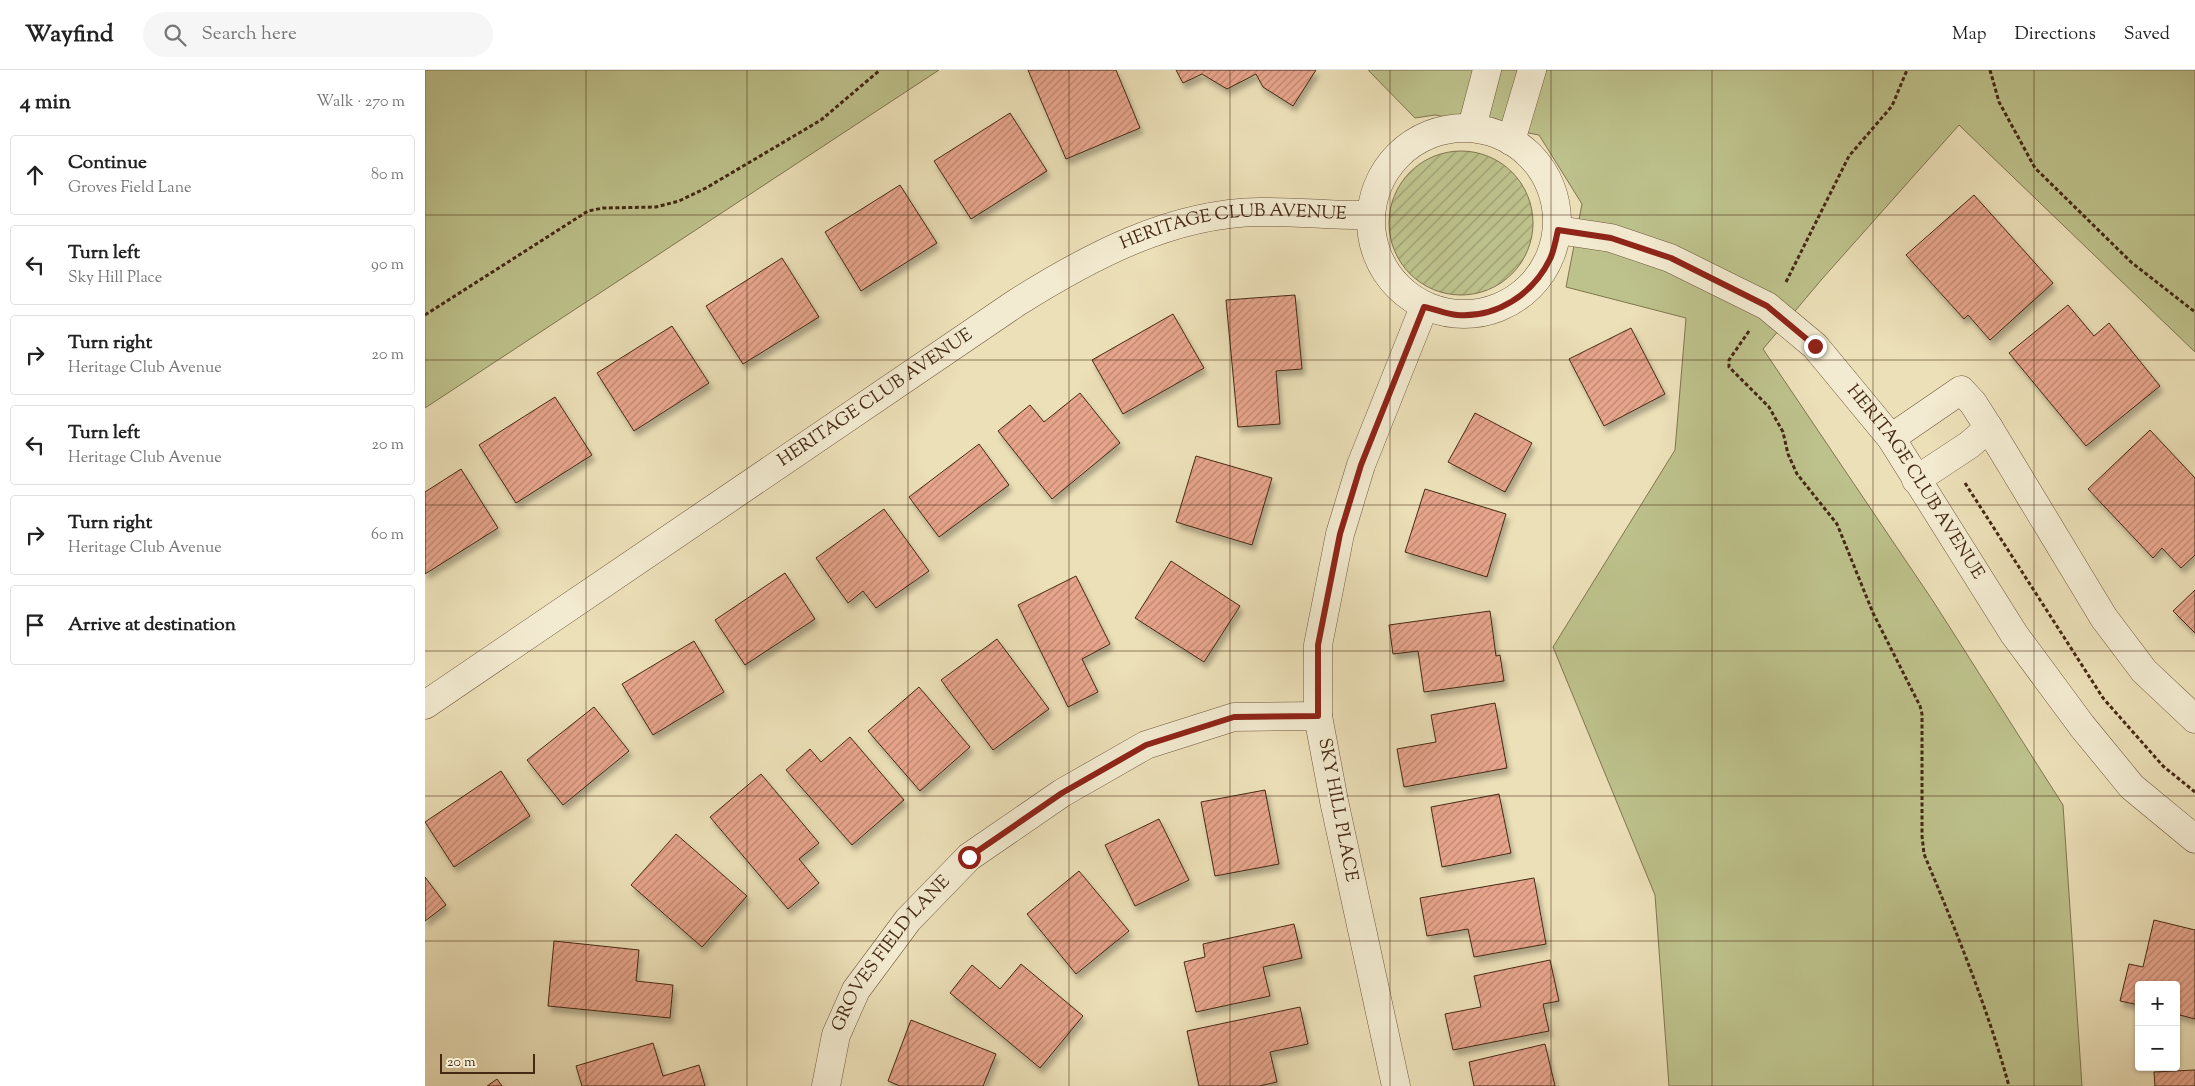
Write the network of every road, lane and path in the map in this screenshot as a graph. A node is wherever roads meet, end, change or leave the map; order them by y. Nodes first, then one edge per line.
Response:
1 (880, 70) edge
2 (1487, 70) edge
3 (1532, 70) edge
4 (1990, 70) edge
5 (1471, 127) junction
6 (1511, 141) junction
7 (1371, 215) junction
8 (1558, 230) junction
9 (1424, 307) junction
10 (2195, 312) edge
11 (425, 315) edge
12 (1989, 428) junction
13 (1891, 438) junction
14 (1961, 477) dead end
15 (1916, 480) junction
16 (1873, 613) dead end
17 (425, 705) edge
18 (1318, 716) junction
19 (2195, 719) edge
20 (2195, 792) edge
21 (2195, 839) edge
22 (826, 1086) edge
23 (1396, 1086) edge
24 (2009, 1086) edge

1 - 11 path
2 - 5 street
3 - 6 street
4 - 10 path
5 - 6 street, HERITAGE CLUB AVENUE
5 - 7 street, HERITAGE CLUB AVENUE
6 - 8 street, HERITAGE CLUB AVENUE
7 - 9 street, HERITAGE CLUB AVENUE
7 - 17 street, HERITAGE CLUB AVENUE
8 - 9 street, HERITAGE CLUB AVENUE
8 - 13 street, HERITAGE CLUB AVENUE
9 - 18 street, SKY HILL PLACE
12 - 13 street
12 - 15 street
12 - 19 street
13 - 15 street, HERITAGE CLUB AVENUE
14 - 20 path
15 - 21 street, HERITAGE CLUB AVENUE
16 - 24 path
18 - 22 street, GROVES FIELD LANE
18 - 23 street, SKY HILL PLACE

